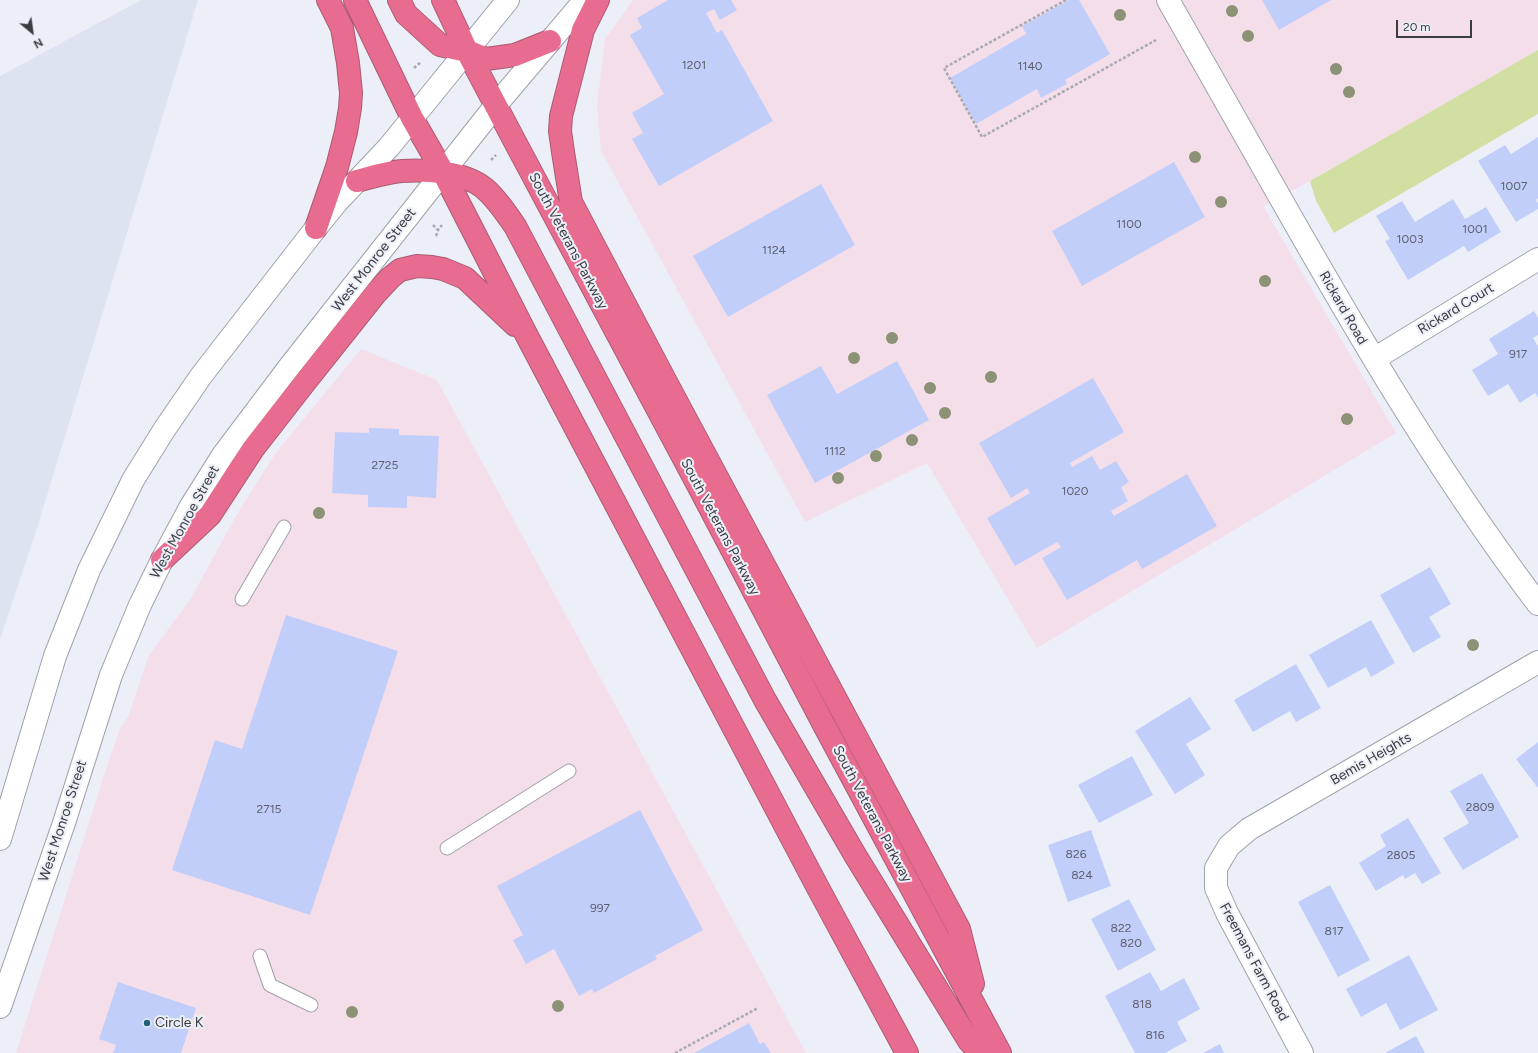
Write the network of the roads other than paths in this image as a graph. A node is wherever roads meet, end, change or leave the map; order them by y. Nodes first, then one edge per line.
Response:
1 (328, 0) edge
2 (355, 0) edge
3 (399, 0) edge
4 (443, 0) edge
5 (508, 0) edge
6 (585, 0) edge
7 (598, 0) edge
8 (1168, 0) edge
9 (550, 41) junction
10 (467, 51) junction
11 (496, 105) junction
12 (412, 118) junction
13 (442, 172) junction
14 (358, 181) junction
15 (316, 228) junction
16 (1538, 259) edge
17 (527, 336) junction
18 (1374, 359) junction
19 (284, 527) dead end
20 (162, 560) junction
21 (242, 600) dead end
22 (1538, 604) edge
23 (1538, 662) edge
24 (569, 770) dead end
25 (0, 839) edge
26 (447, 848) dead end
27 (1216, 868) joint
28 (260, 956) dead end
29 (311, 1005) dead end
30 (0, 1007) edge
31 (983, 1020) junction
32 (907, 1053) edge
33 (980, 1053) edge
34 (1000, 1053) edge
35 (1302, 1053) edge

1 - 15 highway
2 - 12 highway
3 - 10 highway
4 - 10 highway, South Veterans Parkway
5 - 10 street
6 - 9 street, West Monroe Street
7 - 31 highway
8 - 18 street, Rickard Road
9 - 10 highway
9 - 11 street, West Monroe Street
10 - 11 highway, South Veterans Parkway
10 - 12 street
11 - 13 street, West Monroe Street
11 - 31 highway, South Veterans Parkway
12 - 13 highway
12 - 14 street
13 - 14 highway
13 - 17 highway
13 - 20 street, West Monroe Street
13 - 33 highway
14 - 15 street
15 - 25 street
16 - 18 street, Rickard Court
17 - 20 highway
17 - 32 highway
18 - 22 street, Rickard Road
19 - 21 lane
20 - 30 street, West Monroe Street
23 - 27 street, Bemis Heights
24 - 26 lane
27 - 35 street, Freemans Farm Road
28 - 29 lane
31 - 34 highway, South Veterans Parkway

